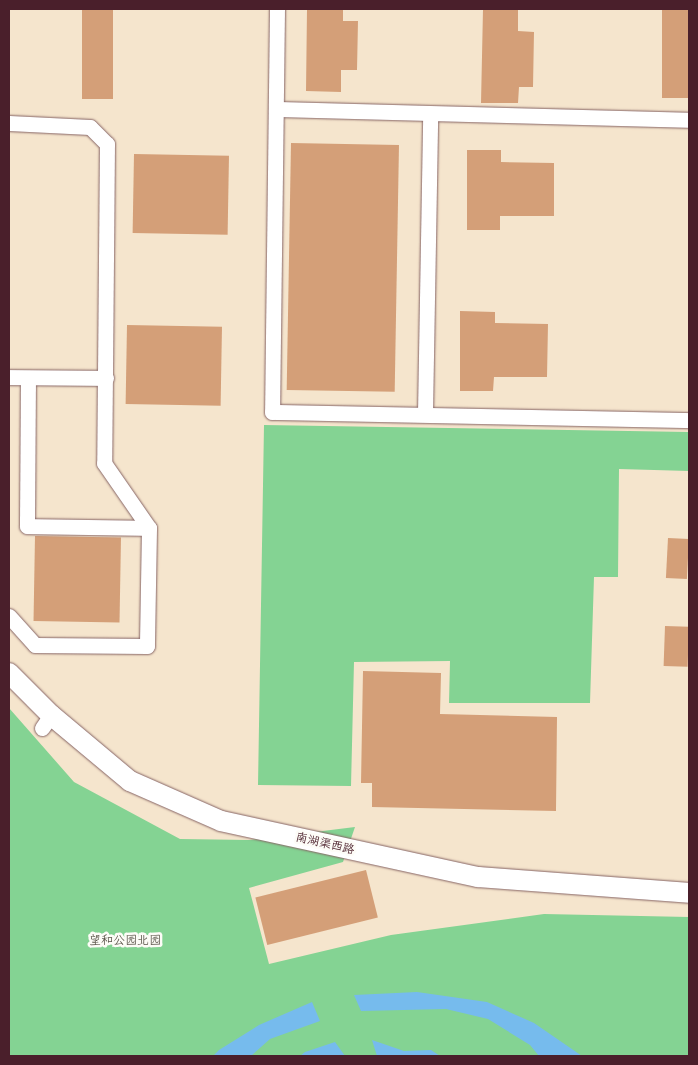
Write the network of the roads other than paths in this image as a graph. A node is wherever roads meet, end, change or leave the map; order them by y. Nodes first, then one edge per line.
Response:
1 (277, 9) edge
2 (276, 110) junction
3 (430, 114) junction
4 (689, 120) edge
5 (9, 123) edge
6 (9, 377) edge
7 (28, 378) junction
8 (106, 378) junction
9 (425, 413) junction
10 (689, 420) edge
11 (149, 528) junction
12 (9, 616) edge
13 (9, 673) edge
14 (689, 893) edge

1 - 2 street
2 - 3 street
2 - 9 street
3 - 4 street
3 - 9 street
5 - 8 street
6 - 7 street
7 - 8 street
7 - 11 street
8 - 11 street
9 - 10 street
11 - 12 street
13 - 14 street, 南湖渠西路

